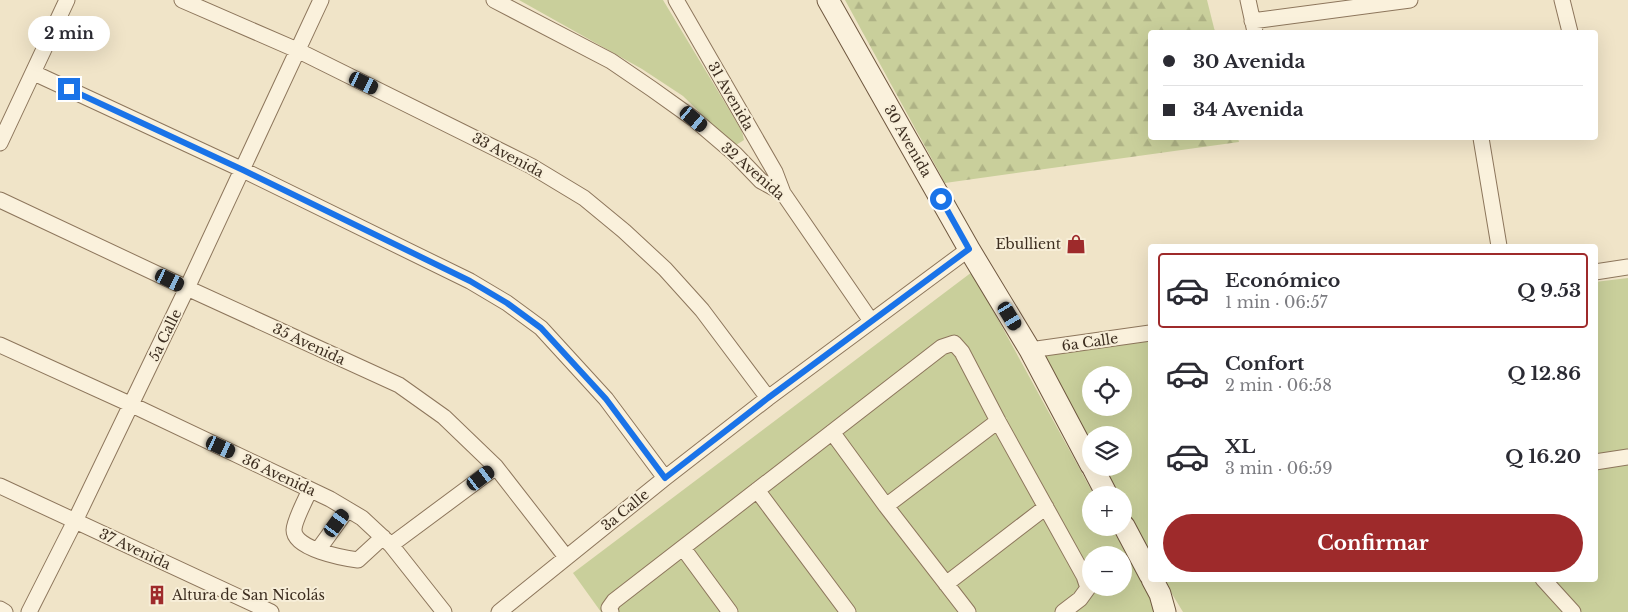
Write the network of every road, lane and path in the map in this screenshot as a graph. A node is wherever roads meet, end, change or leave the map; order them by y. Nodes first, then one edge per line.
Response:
1 (67, 0) edge
2 (182, 0) edge
3 (321, 0) edge
4 (494, 0) edge
5 (676, 0) edge
6 (828, 0) edge
7 (1248, 0) edge
8 (1410, 0) edge
9 (1562, 0) edge
10 (1254, 27) edge
11 (1570, 30) edge
12 (297, 50) junction
13 (34, 73) junction
14 (756, 139) junction
15 (1481, 140) edge
16 (0, 143) edge
17 (735, 154) junction
18 (243, 170) junction
19 (782, 193) junction
20 (0, 200) edge
21 (1500, 244) edge
22 (969, 249) junction
23 (1628, 267) edge
24 (1598, 272) edge
25 (188, 288) junction
26 (871, 322) junction
27 (1148, 333) edge
28 (0, 345) edge
29 (1030, 350) junction
30 (768, 398) junction
31 (132, 405) junction
32 (998, 421) junction
33 (832, 432) junction
34 (1082, 447) edge
35 (1628, 457) edge
36 (1598, 462) edge
37 (496, 467) junction
38 (665, 478) junction
39 (0, 486) edge
40 (310, 490) junction
41 (757, 490) junction
42 (886, 506) junction
43 (1046, 507) junction
44 (347, 510) junction
45 (75, 521) junction
46 (1129, 536) edge
47 (387, 541) junction
48 (682, 548) junction
49 (318, 550) junction
50 (566, 557) junction
51 (1148, 570) edge
52 (1154, 582) edge
53 (1546, 582) edge
54 (946, 584) junction
55 (0, 609) edge
56 (5, 612) edge
57 (29, 612) edge
58 (271, 612) edge
59 (444, 612) edge
60 (499, 612) edge
61 (611, 612) edge
62 (730, 612) edge
63 (848, 612) edge
64 (968, 612) edge
65 (1063, 612) edge
66 (1165, 612) edge
67 (1573, 612) edge

1 - 13 street
2 - 12 street, 33 Avenida
3 - 12 street, 5a Calle
4 - 17 street, 32 Avenida
5 - 14 street, 31 Avenida
6 - 22 street, 30 Avenida
7 - 10 street
8 - 10 street
9 - 11 street
12 - 18 street, 5a Calle
12 - 30 street, 33 Avenida
13 - 16 street
13 - 18 street
14 - 17 street
14 - 19 street, 31 Avenida
15 - 21 street
17 - 19 street, 32 Avenida
18 - 25 street, 5a Calle
18 - 38 street
19 - 26 street, 32 Avenida
20 - 25 street, 35 Avenida
22 - 26 street, 3a Calle
22 - 29 street, 30 Avenida
23 - 24 street
25 - 31 street, 5a Calle
25 - 37 street, 35 Avenida
26 - 30 street, 3a Calle
27 - 29 street, 6a Calle
28 - 31 street, 36 Avenida
29 - 34 street, 30 Avenida
30 - 38 street, 3a Calle
31 - 40 street, 36 Avenida
31 - 45 street, 5a Calle
32 - 33 street
32 - 42 street
32 - 43 street
33 - 41 street
33 - 42 street
35 - 36 street
37 - 47 street
37 - 50 street, 35 Avenida
38 - 50 street, 3a Calle
39 - 45 street, 37 Avenida
40 - 44 street, 36 Avenida
40 - 49 street
41 - 48 street
41 - 63 street
42 - 54 street
43 - 54 street
43 - 65 street
44 - 47 street, 36 Avenida
44 - 49 street
45 - 57 street, 5a Calle
45 - 58 street, 37 Avenida
46 - 51 street
47 - 49 street
47 - 59 street, 36 Avenida
48 - 61 street
48 - 62 street
50 - 60 street, 3a Calle
52 - 66 street
53 - 67 street
54 - 64 street
55 - 56 street

